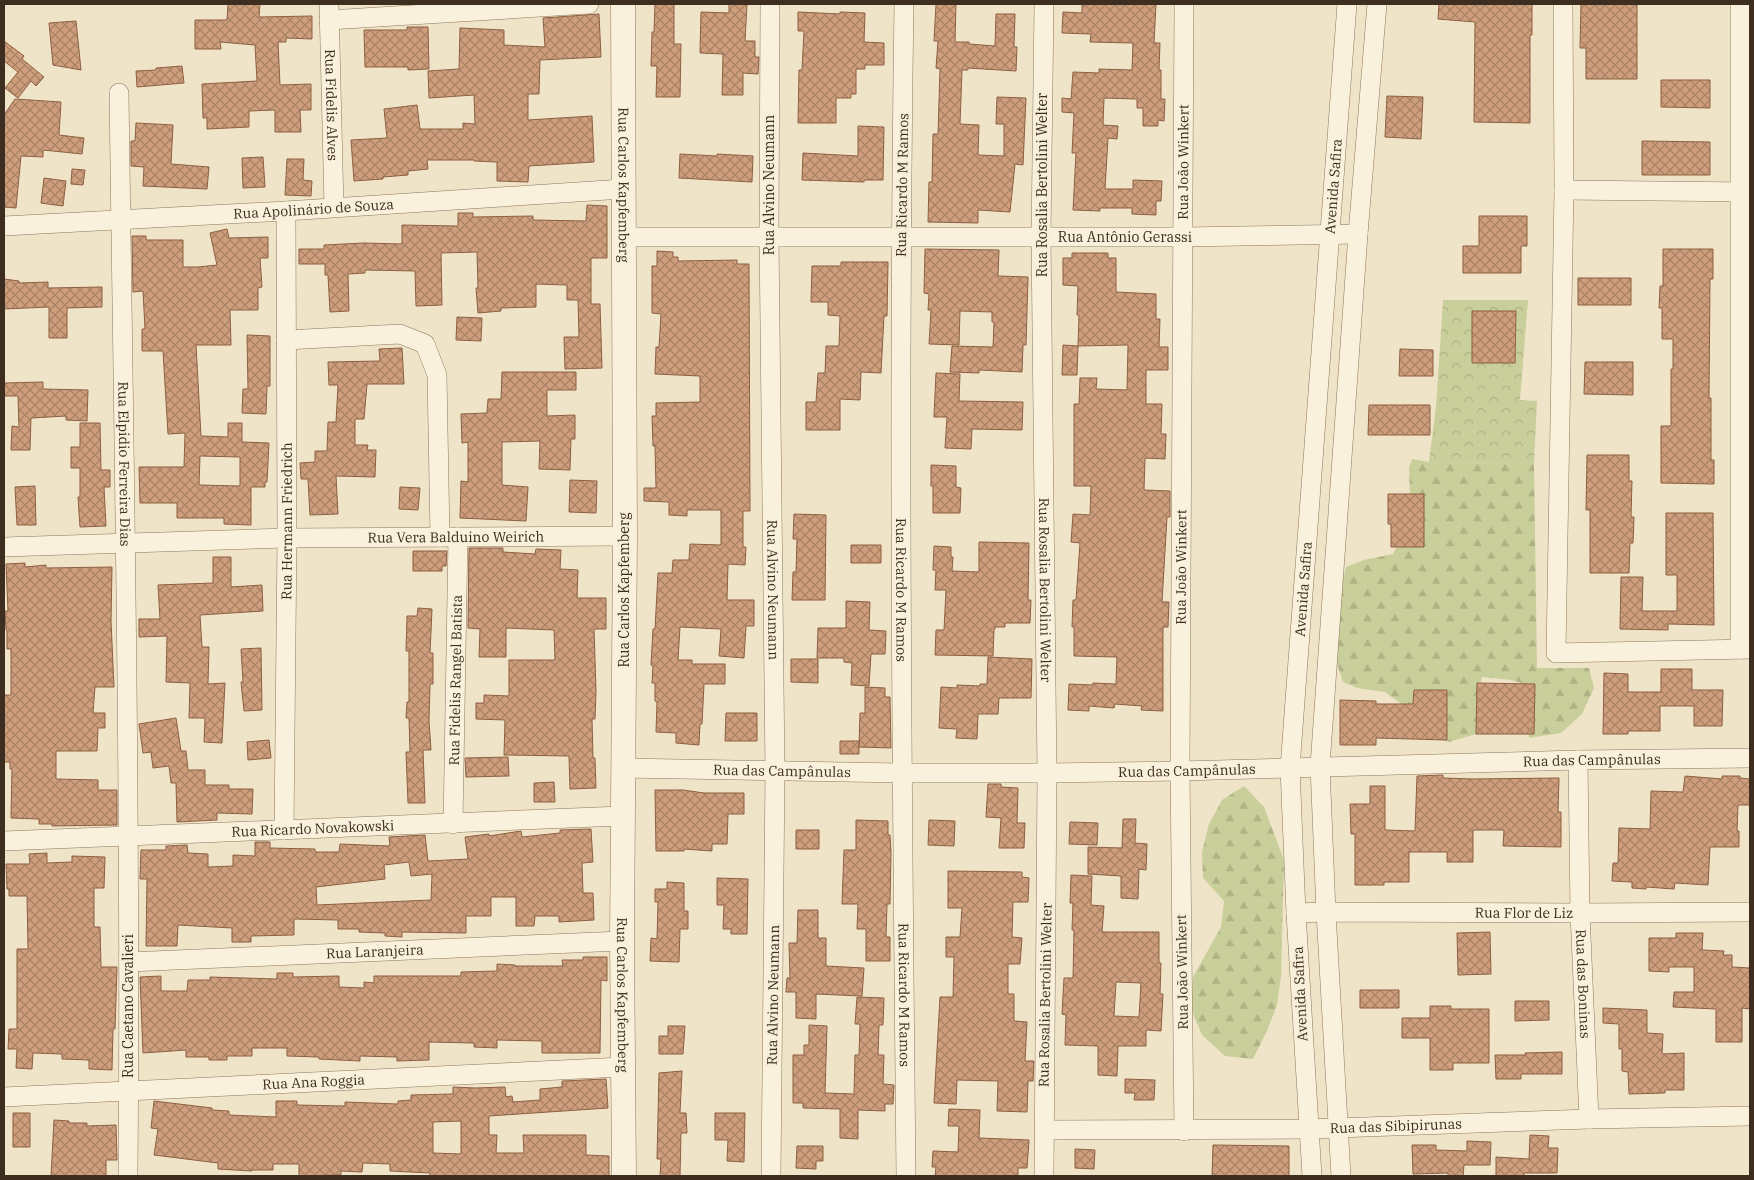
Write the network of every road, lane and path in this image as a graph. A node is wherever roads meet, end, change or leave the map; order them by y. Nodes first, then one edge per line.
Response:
1 (589, 4) edge
2 (623, 4) edge
3 (770, 4) edge
4 (904, 4) edge
5 (1044, 4) edge
6 (1184, 4) edge
7 (1347, 4) edge
8 (1377, 4) edge
9 (1563, 4) edge
10 (1740, 4) edge
11 (329, 12) edge
12 (119, 93) dead end
13 (623, 189) junction
14 (1564, 190) junction
15 (1745, 192) edge
16 (334, 207) junction
17 (286, 211) junction
18 (121, 221) junction
19 (4, 226) edge
20 (1329, 234) junction
21 (1358, 234) junction
22 (623, 236) junction
23 (769, 236) junction
24 (901, 236) junction
25 (1041, 236) junction
26 (1184, 237) junction
27 (286, 340) junction
28 (625, 536) junction
29 (287, 538) junction
30 (449, 538) junction
31 (126, 544) junction
32 (4, 547) edge
33 (1745, 649) edge
34 (1750, 758) edge
35 (1578, 760) junction
36 (1320, 766) junction
37 (623, 768) junction
38 (1290, 768) junction
39 (1180, 771) junction
40 (775, 772) junction
41 (901, 773) junction
42 (1047, 773) junction
43 (622, 816) junction
44 (453, 824) junction
45 (284, 830) junction
46 (128, 836) junction
47 (4, 841) edge
48 (1326, 912) junction
49 (1750, 912) edge
50 (1296, 913) junction
51 (1580, 913) junction
52 (622, 940) junction
53 (129, 962) junction
54 (623, 1067) junction
55 (128, 1091) junction
56 (4, 1097) edge
57 (1750, 1116) edge
58 (1589, 1119) junction
59 (1339, 1128) junction
60 (1309, 1129) junction
61 (1044, 1130) junction
62 (1184, 1131) junction
63 (128, 1176) edge
64 (624, 1176) edge
65 (771, 1176) edge
66 (906, 1176) edge
67 (1044, 1176) edge
68 (1312, 1176) edge
69 (1341, 1176) edge

1 - 11 street
2 - 13 street, Rua Carlos Kapfemberg
3 - 23 street, Rua Alvino Neumann
4 - 24 street, Rua Ricardo M Ramos
5 - 25 street, Rua Rosalia Bertolini Welter
6 - 26 street, Rua João Winkert
7 - 20 street, Avenida Safira
8 - 21 street, Avenida Safira
9 - 14 street
10 - 15 street
11 - 16 street, Rua Fidelis Alves
12 - 18 street, Rua Elpidio Ferreira Dias
13 - 16 street, Rua Apolinário de Souza
13 - 22 street, Rua Carlos Kapfemberg
14 - 15 street
14 - 33 street
15 - 33 street
16 - 17 street, Rua Apolinário de Souza
17 - 18 street, Rua Apolinário de Souza
17 - 27 street, Rua Hermann Friedrich
18 - 19 street, Rua Apolinário de Souza
18 - 31 street, Rua Elpidio Ferreira Dias
20 - 21 street, Rua Antônio Gerassi
20 - 26 street, Rua Antônio Gerassi
20 - 38 street, Avenida Safira
21 - 36 street, Avenida Safira
22 - 23 street, Rua Antônio Gerassi
22 - 28 street, Rua Carlos Kapfemberg
23 - 24 street, Rua Antônio Gerassi
23 - 40 street, Rua Alvino Neumann
24 - 25 street, Rua Antônio Gerassi
24 - 41 street, Rua Ricardo M Ramos
25 - 26 street, Rua Antônio Gerassi
25 - 42 street, Rua Rosalia Bertolini Welter
26 - 39 street, Rua João Winkert
27 - 29 street, Rua Hermann Friedrich
27 - 30 street, Rua Fidelis Rangel Batista
28 - 30 street, Rua Vera Balduino Weirich
28 - 37 street, Rua Carlos Kapfemberg
29 - 30 street, Rua Vera Balduino Weirich
29 - 31 street, Rua Vera Balduino Weirich
29 - 45 street, Rua Hermann Friedrich
30 - 44 street, Rua Fidelis Rangel Batista
31 - 32 street, Rua Vera Balduino Weirich
31 - 46 street, Rua Elpidio Ferreira Dias
34 - 35 street, Rua das Campânulas
35 - 36 street, Rua das Campânulas
35 - 51 street, Rua das Boninas
36 - 38 street, Rua das Campânulas
36 - 48 street, Avenida Safira
37 - 40 street, Rua das Campânulas
37 - 43 street, Rua Carlos Kapfemberg
38 - 39 street, Rua das Campânulas
38 - 50 street, Avenida Safira
39 - 42 street, Rua das Campânulas
39 - 62 street, Rua João Winkert
40 - 41 street, Rua das Campânulas
40 - 65 street, Rua Alvino Neumann
41 - 42 street, Rua das Campânulas
41 - 66 street, Rua Ricardo M Ramos
42 - 61 street, Rua Rosalia Bertolini Welter
43 - 44 street, Rua Ricardo Novakowski
43 - 52 street, Rua Carlos Kapfemberg
44 - 45 street, Rua Ricardo Novakowski
45 - 46 street, Rua Ricardo Novakowski
46 - 47 street, Rua Ricardo Novakowski
46 - 53 street, Rua Caetano Cavalieri
48 - 50 street, Rua Flor de Liz
48 - 51 street, Rua Flor de Liz
48 - 59 street, Avenida Safira
49 - 51 street, Rua Flor de Liz
50 - 60 street, Avenida Safira
51 - 58 street, Rua das Boninas
52 - 53 street, Rua Laranjeira
52 - 54 street, Rua Carlos Kapfemberg
53 - 55 street, Rua Caetano Cavalieri
54 - 55 street, Rua Ana Roggia
54 - 64 street, Rua Carlos Kapfemberg
55 - 56 street, Rua Ana Roggia
55 - 63 street, Rua Caetano Cavalieri
57 - 58 street, Rua das Sibipirunas
58 - 59 street, Rua das Sibipirunas
59 - 60 street, Rua das Sibipirunas
59 - 69 street, Avenida Safira
60 - 62 street, Rua das Sibipirunas
60 - 68 street, Avenida Safira
61 - 62 street, Rua das Sibipirunas
61 - 67 street, Rua Rosalia Bertolini Welter

